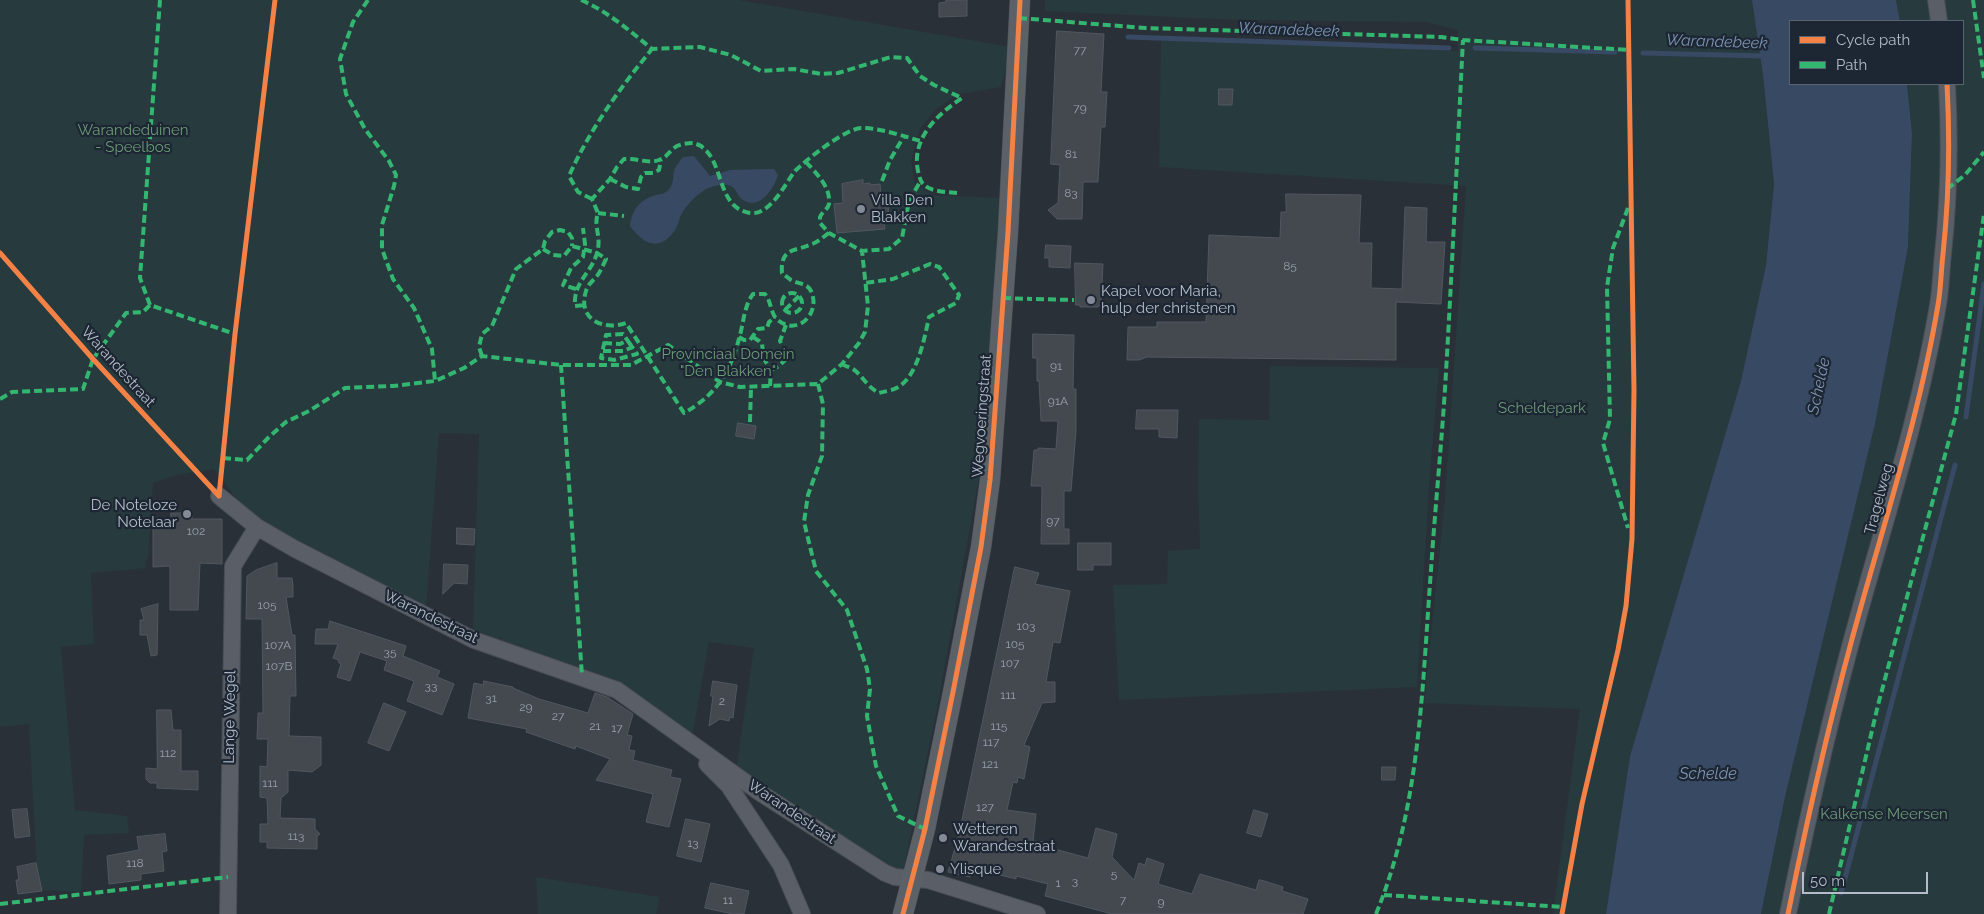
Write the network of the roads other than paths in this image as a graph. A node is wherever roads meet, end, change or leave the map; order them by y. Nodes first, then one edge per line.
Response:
1 (1020, 0) edge
2 (1936, 0) edge
3 (1939, 20) edge
4 (1948, 85) edge
5 (219, 496) dead end
6 (257, 527) junction
7 (676, 731) junction
8 (914, 878) junction
9 (228, 914) edge
10 (802, 914) edge
11 (903, 914) edge
12 (1037, 914) edge
13 (1788, 914) edge

1 - 8 main road, Wegvoeringstraat
2 - 3 street
4 - 13 street, Tragelweg
5 - 6 street, Warandestraat
6 - 7 street, Warandestraat
6 - 9 street, Lange Wegel
7 - 8 street, Warandestraat
7 - 10 street, Warandestraat
8 - 11 main road, Wegvoeringstraat
8 - 12 street, Warandestraat

